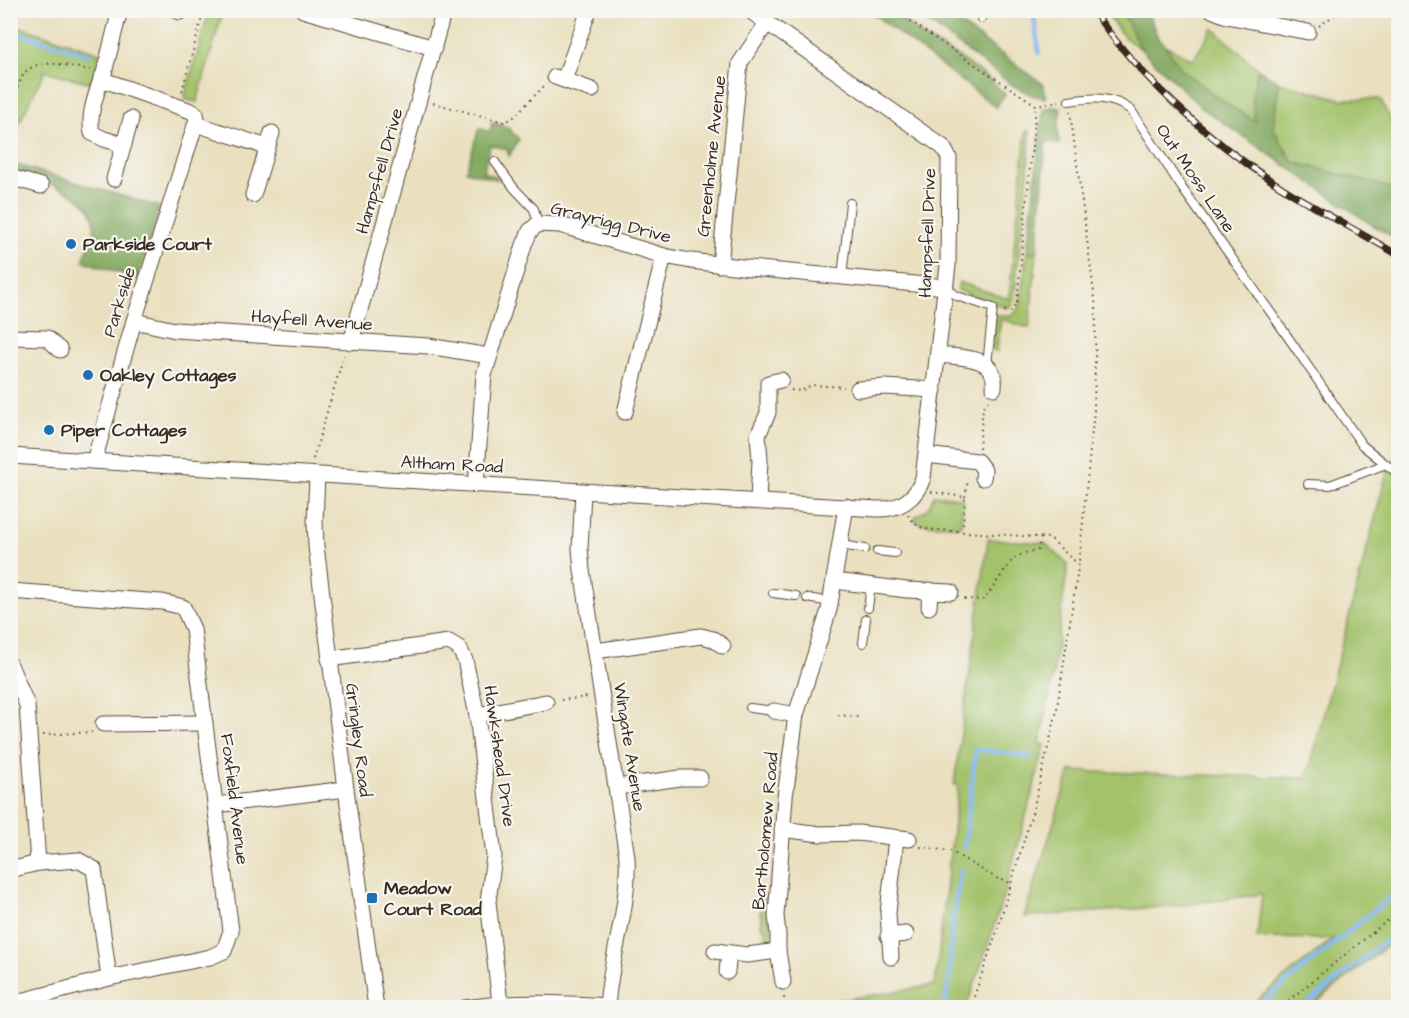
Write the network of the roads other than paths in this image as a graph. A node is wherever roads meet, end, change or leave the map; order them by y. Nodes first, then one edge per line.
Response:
1 (120, 10) edge
2 (303, 10) edge
3 (444, 10) edge
4 (589, 10) edge
5 (749, 10) edge
6 (1212, 10) edge
7 (766, 23) junction
8 (1308, 32) road end
9 (434, 48) junction
10 (103, 76) junction
11 (592, 90) dead end
12 (1069, 101) road end
13 (131, 119) dead end
14 (196, 124) junction
15 (124, 145) junction
16 (495, 162) dead end
17 (10, 177) edge
18 (114, 179) dead end
19 (41, 186) dead end
20 (253, 195) dead end
21 (850, 203) dead end
22 (538, 224) junction
23 (664, 256) junction
24 (720, 265) junction
25 (842, 277) junction
26 (946, 287) junction
27 (134, 321) junction
28 (10, 337) edge
29 (351, 342) junction
30 (60, 350) dead end
31 (938, 355) junction
32 (489, 356) junction
33 (987, 365) junction
34 (768, 381) road end
35 (994, 388) road end
36 (934, 390) junction
37 (867, 394) road end
38 (625, 412) dead end
39 (926, 455) junction
40 (10, 456) edge
41 (94, 461) junction
42 (1386, 464) junction
43 (1398, 474) edge
44 (311, 476) junction
45 (976, 478) road end
46 (1308, 484) dead end
47 (476, 485) junction
48 (582, 492) junction
49 (758, 501) junction
50 (846, 506) junction
51 (898, 506) joint
52 (841, 545) junction
53 (865, 549) dead end
54 (877, 550) dead end
55 (894, 553) dead end
56 (835, 581) junction
57 (871, 586) junction
58 (930, 590) junction
59 (10, 591) edge
60 (951, 592) road end
61 (773, 593) dead end
62 (796, 596) dead end
63 (807, 598) dead end
64 (831, 602) junction
65 (929, 607) dead end
66 (868, 608) dead end
67 (866, 619) dead end
68 (863, 643) dead end
69 (723, 646) dead end
70 (595, 651) junction
71 (329, 658) junction
72 (10, 665) edge
73 (546, 702) road end
74 (750, 708) dead end
75 (774, 711) joint
76 (477, 714) junction
77 (796, 715) junction
78 (205, 723) junction
79 (103, 724) road end
80 (700, 778) dead end
81 (617, 787) junction
82 (346, 789) junction
83 (216, 805) junction
84 (782, 829) junction
85 (38, 863) junction
86 (10, 870) edge
87 (906, 934) dead end
88 (888, 936) junction
89 (777, 951) junction
90 (891, 957) dead end
91 (727, 972) dead end
92 (109, 978) junction
93 (783, 982) dead end
94 (500, 1003) junction
95 (14, 1005) edge
96 (607, 1007) edge
97 (376, 1008) edge
98 (465, 1008) edge

1 - 10 street
2 - 9 street
3 - 9 street, Hampsfell Drive
4 - 11 street
5 - 7 street, Hampsfell Drive
6 - 8 street
7 - 24 street, Greenholme Avenue
7 - 26 street, Hampsfell Drive
9 - 29 street, Hampsfell Drive
10 - 14 street
10 - 15 street
12 - 42 lane, Out Moss Lane
13 - 15 street
14 - 20 street
14 - 27 street, Parkside
15 - 18 street
16 - 22 lane
17 - 19 street
21 - 25 lane
22 - 23 street, Grayrigg Drive
22 - 32 street, Grayrigg Drive
23 - 24 street, Grayrigg Drive
23 - 38 street
24 - 25 street, Grayrigg Drive
25 - 26 street, Grayrigg Drive
26 - 31 street, Hampsfell Drive
26 - 33 lane
27 - 29 street, Hayfell Avenue
27 - 41 street, Parkside
28 - 30 street
29 - 32 street, Hayfell Avenue
31 - 33 street
31 - 36 street, Hampsfell Drive
32 - 47 street, Grayrigg Drive
33 - 35 street
34 - 49 street
36 - 37 street
36 - 39 street, Hampsfell Drive
39 - 45 street
39 - 51 street, Hampsfell Drive
40 - 41 street, Altham Road
41 - 44 street, Altham Road
42 - 43 lane, Out Moss Lane
42 - 46 lane
44 - 47 street, Altham Road
44 - 71 street, Gringley Road
47 - 48 street, Altham Road
48 - 49 street, Altham Road
48 - 70 street, Wingate Avenue
49 - 50 street, Altham Road
50 - 51 street, Altham Road
50 - 52 street, Bartholomew Road
52 - 53 lane
52 - 56 street, Bartholomew Road
54 - 55 lane
56 - 57 street
56 - 64 street, Bartholomew Road
57 - 58 street
57 - 66 lane
58 - 60 street
58 - 65 street
59 - 78 street, Foxfield Avenue
61 - 62 lane
63 - 64 lane
64 - 77 street, Bartholomew Road
67 - 68 lane
69 - 70 street
70 - 81 street, Wingate Avenue
71 - 76 street, Hawkshead Drive
71 - 82 street, Gringley Road
72 - 85 street
73 - 76 street
74 - 75 lane
75 - 77 street
76 - 94 street, Hawkshead Drive
77 - 84 street, Bartholomew Road
78 - 79 street
78 - 83 street, Foxfield Avenue
80 - 81 street
81 - 96 street, Wingate Avenue
82 - 83 street
82 - 97 street, Gringley Road
83 - 92 street, Foxfield Avenue
84 - 88 street
84 - 89 street, Bartholomew Road
85 - 86 street
85 - 92 street
87 - 88 street
88 - 90 street
89 - 91 street
89 - 93 street, Bartholomew Road
92 - 95 street, Foxfield Avenue
94 - 96 street
94 - 98 street

